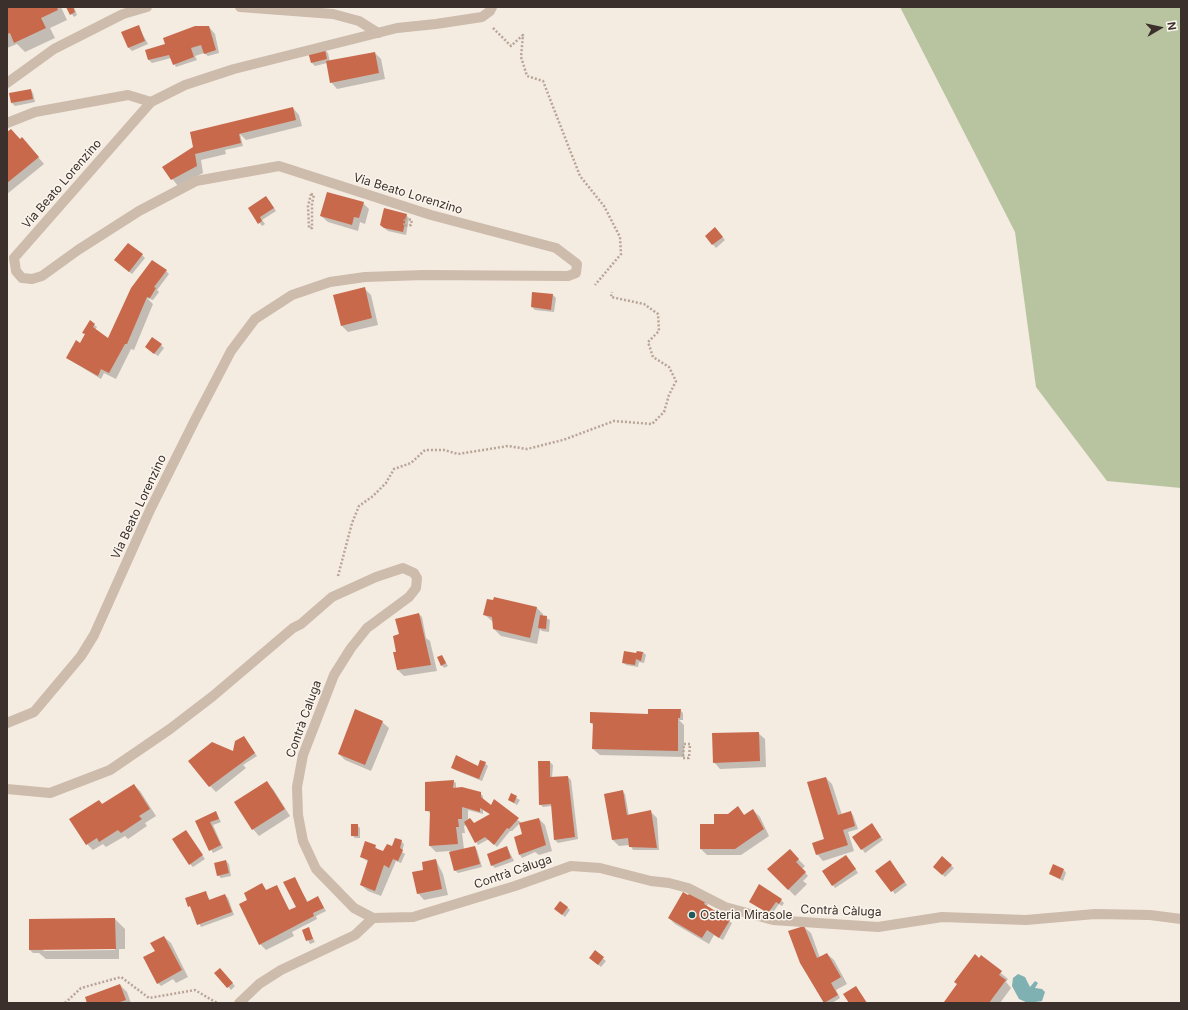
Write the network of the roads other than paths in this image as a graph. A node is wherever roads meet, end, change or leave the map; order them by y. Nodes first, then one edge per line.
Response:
1 (148, 7) edge
2 (240, 7) edge
3 (492, 7) edge
4 (378, 33) junction
5 (7, 83) edge
6 (151, 102) junction
7 (7, 123) edge
8 (7, 723) edge
9 (7, 788) edge
10 (373, 918) junction
11 (1181, 919) edge
12 (239, 1003) edge

1 - 5 street
2 - 4 street
3 - 4 street, Via Beato Lorenzino
4 - 6 street, Via Beato Lorenzino
6 - 7 street
6 - 8 street, Via Beato Lorenzino
9 - 10 street, Contrà Caluga
10 - 11 street, Contrà Càluga
10 - 12 street

